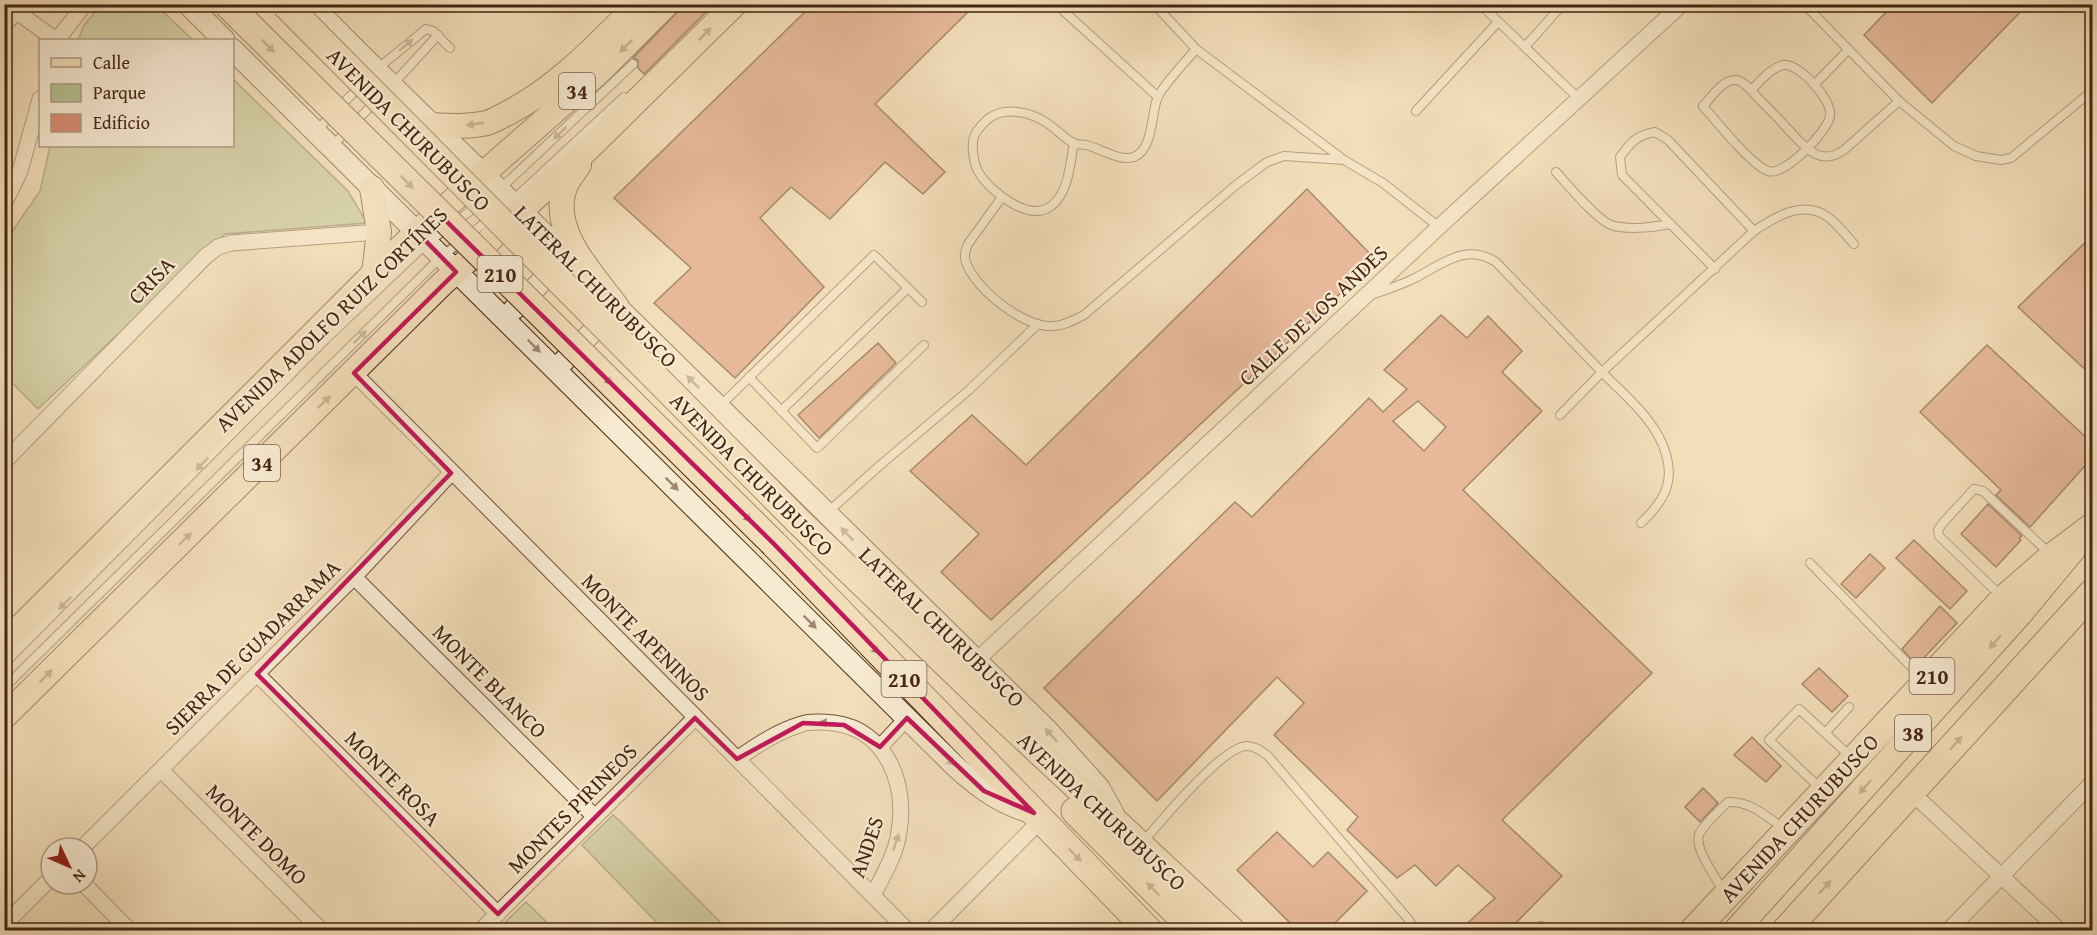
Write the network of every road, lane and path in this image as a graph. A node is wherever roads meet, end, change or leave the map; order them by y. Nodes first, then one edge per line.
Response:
1 (84, 4) edge
2 (188, 4) edge
3 (227, 4) edge
4 (285, 4) edge
5 (311, 4) edge
6 (638, 4) edge
7 (667, 4) edge
8 (735, 4) edge
9 (1056, 4) edge
10 (1154, 4) edge
11 (1480, 4) edge
12 (1563, 4) edge
13 (1682, 4) edge
14 (1804, 4) edge
15 (20, 8) edge
16 (1498, 22) junction
17 (4, 25) edge
18 (438, 35) junction
19 (55, 39) edge
20 (57, 39) edge
21 (223, 39) edge
22 (1525, 47) junction
23 (450, 48) dead end
24 (1196, 49) junction
25 (1848, 50) junction
26 (234, 51) edge
27 (633, 64) dead end
28 (383, 79) junction
29 (1814, 85) junction
30 (1751, 90) junction
31 (2092, 91) edge
32 (629, 92) dead end
33 (1158, 97) junction
34 (1578, 98) junction
35 (1899, 101) junction
36 (39, 103) edge
37 (1416, 111) dead end
38 (432, 125) junction
39 (315, 132) junction
40 (1074, 143) junction
41 (331, 147) junction
42 (588, 149) junction
43 (1807, 149) junction
44 (1344, 160) junction
45 (1556, 172) dead end
46 (372, 188) junction
47 (504, 194) junction
48 (1002, 196) junction
49 (4, 204) edge
50 (1671, 224) junction
51 (1439, 227) junction
52 (1754, 231) junction
53 (379, 232) junction
54 (1854, 244) dead end
55 (435, 251) junction
56 (567, 256) junction
57 (1715, 269) junction
58 (374, 273) junction
59 (908, 288) junction
60 (1366, 296) junction
61 (922, 302) dead end
62 (617, 307) junction
63 (504, 319) junction
64 (1038, 324) junction
65 (924, 345) dead end
66 (556, 369) junction
67 (1602, 372) junction
68 (354, 373) junction
69 (749, 376) junction
70 (719, 408) junction
71 (781, 411) junction
72 (1560, 415) dead end
73 (4, 462) edge
74 (451, 473) junction
75 (826, 514) junction
76 (1641, 523) dead end
77 (2090, 530) edge
78 (2056, 561) junction
79 (1810, 563) dead end
80 (354, 577) junction
81 (2092, 593) edge
82 (2012, 606) junction
83 (4, 643) edge
84 (977, 660) junction
85 (4, 664) edge
86 (257, 674) junction
87 (1926, 682) junction
88 (4, 688) edge
89 (980, 696) junction
90 (1849, 707) dead end
91 (4, 717) edge
92 (695, 718) junction
93 (907, 718) junction
94 (1825, 733) junction
95 (880, 747) junction
96 (737, 759) junction
97 (1853, 759) junction
98 (161, 770) junction
99 (2091, 788) edge
100 (1824, 791) junction
101 (1911, 792) junction
102 (595, 817) junction
103 (1037, 817) junction
104 (1787, 831) junction
105 (94, 836) edge
106 (1131, 839) junction
107 (2000, 877) junction
108 (39, 890) edge
109 (873, 895) junction
110 (1726, 895) junction
111 (96, 896) edge
112 (498, 914) junction
113 (4, 925) edge
114 (903, 929) edge
115 (129, 930) edge
116 (321, 930) edge
117 (481, 930) edge
118 (932, 930) edge
119 (1148, 930) edge
120 (1194, 930) edge
121 (1231, 930) edge
122 (1414, 930) edge
123 (1528, 930) edge
124 (1551, 930) edge
125 (1694, 930) edge
126 (1736, 930) edge
127 (1786, 930) edge
128 (1949, 930) edge
129 (2059, 930) edge

1 - 20 street
2 - 21 street
3 -> 103 highway, AVENIDA CHURUBUSCO / 210, bridge
4 - 89 highway, AVENIDA CHURUBUSCO / 210, bridge
5 - 28 street, LATERAL CHURUBUSCO
6 -> 38 main road
7 -> 47 main road, AVENIDA ADOLFO RUIZ CORTÍNES / 34
42 -> 8 main road, AVENIDA ADOLFO RUIZ CORTÍNES / 34
9 - 33 lane
10 - 24 lane
11 - 16 lane
12 - 22 lane
13 - 34 street, CALLE DE LOS ANDES
14 - 25 lane
15 - 17 street
15 - 19 street
16 - 22 lane
16 - 37 lane
18 - 23 lane
18 - 28 lane
28 -> 18 lane
22 - 34 lane
24 - 33 lane
24 - 44 lane
25 - 29 lane
25 - 35 lane
26 - 39 street
27 -> 47 lane
28 - 38 street, LATERAL CHURUBUSCO
28 - 39 lane
28 - 41 lane
29 - 30 lane
29 - 43 lane
30 - 43 lane
30 - 43 lane
31 - 35 lane
32 - 47 lane
33 - 40 lane
34 - 51 street, CALLE DE LOS ANDES
35 - 43 lane
36 - 49 street
38 - 47 street, LATERAL CHURUBUSCO
39 - 41 street
40 - 48 lane
40 - 48 lane
41 - 46 street
42 - 47 main road, AVENIDA ADOLFO RUIZ CORTÍNES / 34
42 - 62 main road
44 - 51 lane
44 - 64 lane
45 - 50 lane
46 - 53 main road
46 - 55 street
47 - 55 main road, AVENIDA ADOLFO RUIZ CORTÍNES / 34
47 - 55 main road, AVENIDA ADOLFO RUIZ CORTÍNES / 34
47 - 56 street, LATERAL CHURUBUSCO
48 - 64 lane
50 - 52 lane
50 - 57 lane
51 - 60 street, CALLE DE LOS ANDES
52 - 54 lane
52 - 57 lane
53 - 58 main road
53 - 73 street, CRISA
55 - 58 main road, AVENIDA ADOLFO RUIZ CORTÍNES / 34
55 - 63 street
55 - 68 main road, AVENIDA ADOLFO RUIZ CORTÍNES / 34
55 -> 85 lane
88 -> 55 lane
56 - 62 street, LATERAL CHURUBUSCO
56 - 63 street
57 - 67 lane
58 - 83 main road, AVENIDA ADOLFO RUIZ CORTÍNES / 34
59 - 61 lane
59 - 69 lane
59 - 71 lane
60 - 67 lane
60 - 84 street, CALLE DE LOS ANDES
62 - 66 street
70 -> 62 street, LATERAL CHURUBUSCO
63 -> 66 street
64 - 75 lane
65 - 71 lane
66 -> 93 street
67 - 72 lane
67 - 76 lane
68 - 74 street, MONTE APENINOS
91 -> 68 main road, AVENIDA ADOLFO RUIZ CORTÍNES / 34
69 - 70 lane
69 - 71 lane
70 - 75 street, LATERAL CHURUBUSCO
74 - 80 street, SIERRA DE GUADARRAMA
74 - 92 street, MONTE APENINOS
84 -> 75 street, LATERAL CHURUBUSCO
77 - 78 highway, AVENIDA CHURUBUSCO / 210
78 - 82 highway, AVENIDA CHURUBUSCO / 210
78 - 82 lane
79 - 87 lane
80 - 86 street, SIERRA DE GUADARRAMA
80 - 102 street, MONTE BLANCO
101 -> 81 highway, 38
82 - 87 highway, AVENIDA CHURUBUSCO / 210
82 -> 126 main road, 38
106 -> 84 street, LATERAL CHURUBUSCO
86 - 98 street, SIERRA DE GUADARRAMA
86 - 112 street, MONTE ROSA
87 - 97 highway, AVENIDA CHURUBUSCO / 210
89 - 106 highway, AVENIDA CHURUBUSCO / 210
120 -> 89 highway
90 - 94 lane
92 - 96 street, MONTE APENINOS
92 - 102 street, MONTES PIRINEOS
93 - 95 street
93 -> 103 street
94 - 97 lane
94 - 100 lane
95 -> 96 street, ANDES
109 -> 95 street, ANDES
96 - 109 street, MONTE APENINOS
97 - 100 highway, AVENIDA CHURUBUSCO / 210
98 - 105 street, SIERRA DE GUADARRAMA
98 - 116 street, MONTE DOMO
99 - 107 street
100 - 104 highway, AVENIDA CHURUBUSCO / 210
101 - 107 street
127 -> 101 highway, 38
102 - 112 street, MONTES PIRINEOS
103 - 118 street
103 -> 119 highway, AVENIDA CHURUBUSCO / 210
104 - 110 highway, AVENIDA CHURUBUSCO / 210
104 - 110 lane
106 - 121 highway, AVENIDA CHURUBUSCO / 210
106 - 122 lane
107 - 128 street
107 - 129 street
108 - 113 street
109 - 114 street, MONTE APENINOS
110 - 125 highway, AVENIDA CHURUBUSCO / 210
111 - 115 street
112 - 117 street, MONTES PIRINEOS
123 - 124 lane

